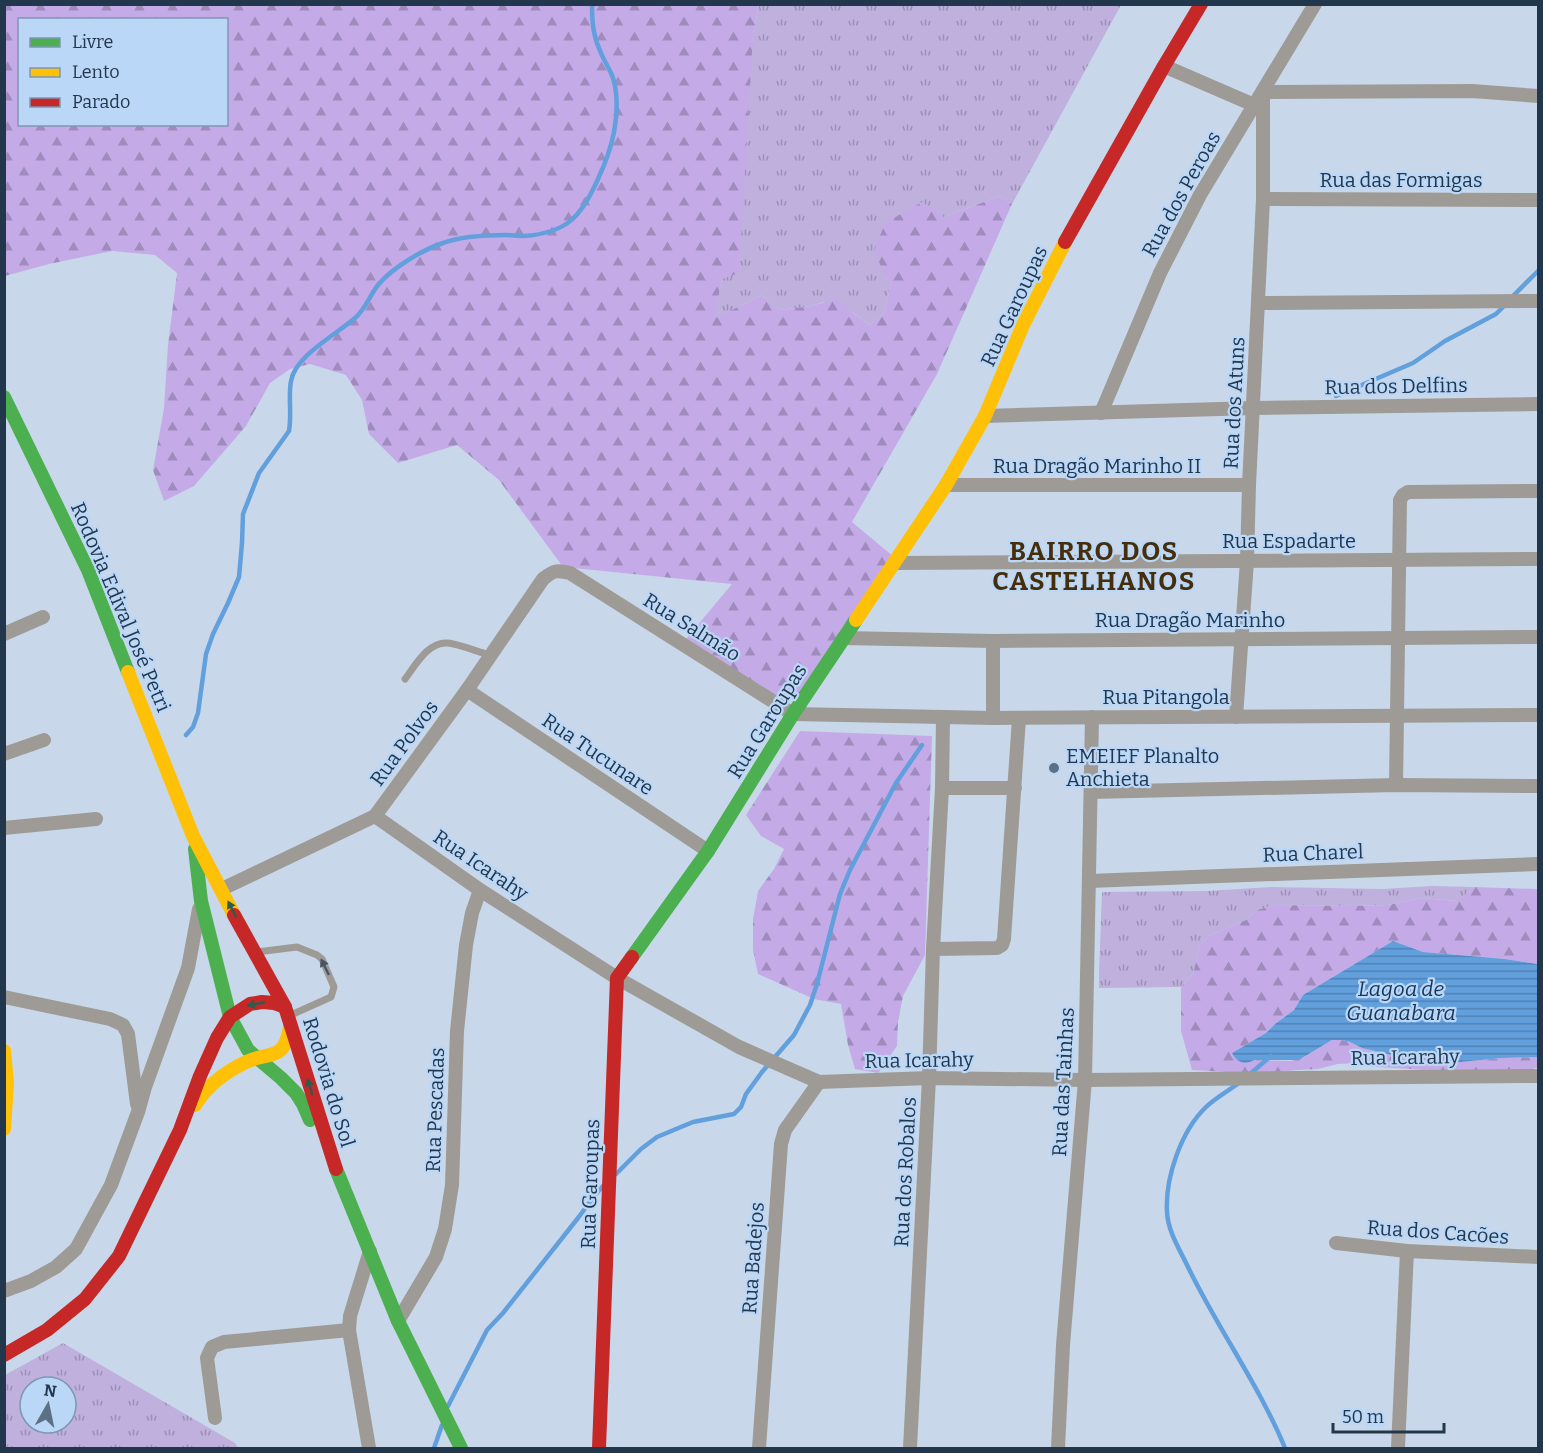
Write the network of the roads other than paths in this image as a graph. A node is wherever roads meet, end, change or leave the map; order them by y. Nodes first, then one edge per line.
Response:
1 (1201, 4) edge
2 (1315, 4) edge
3 (1164, 66) junction
4 (1263, 92) junction
5 (1539, 96) edge
6 (1254, 105) junction
7 (1263, 199) junction
8 (1539, 200) edge
9 (1539, 301) edge
10 (1258, 303) junction
11 (4, 397) edge
12 (1539, 404) edge
13 (1254, 408) junction
14 (1101, 413) junction
15 (985, 416) junction
16 (946, 485) junction
17 (1249, 485) junction
18 (1539, 491) edge
19 (1539, 559) edge
20 (1399, 560) junction
21 (1247, 561) junction
22 (895, 563) junction
23 (570, 573) joint
24 (43, 617) dead end
25 (4, 634) edge
26 (1539, 636) edge
27 (843, 638) junction
28 (1399, 638) junction
29 (1241, 639) junction
30 (993, 641) junction
31 (490, 655) junction
32 (405, 680) dead end
33 (467, 690) junction
34 (793, 714) junction
35 (1539, 715) edge
36 (1396, 716) junction
37 (1092, 717) junction
38 (1236, 717) junction
39 (943, 718) junction
40 (993, 718) junction
41 (1018, 718) junction
42 (44, 740) dead end
43 (4, 754) edge
44 (1396, 785) junction
45 (1539, 786) edge
46 (942, 788) junction
47 (1015, 788) junction
48 (1091, 792) junction
49 (375, 816) junction
50 (96, 819) dead end
51 (4, 828) edge
52 (193, 836) junction
53 (708, 851) junction
54 (1539, 864) edge
55 (1089, 881) junction
56 (222, 889) junction
57 (480, 890) junction
58 (201, 901) junction
59 (933, 950) junction
60 (254, 952) junction
61 (617, 978) junction
62 (4, 997) edge
63 (288, 1016) junction
64 (230, 1017) junction
65 (4, 1051) edge
66 (257, 1059) junction
67 (1539, 1076) edge
68 (929, 1078) junction
69 (1085, 1080) junction
70 (819, 1082) junction
71 (138, 1112) junction
72 (4, 1129) edge
73 (180, 1130) junction
74 (334, 1163) junction
75 (1336, 1244) dead end
76 (370, 1250) junction
77 (1407, 1251) junction
78 (1539, 1257) edge
79 (4, 1291) edge
80 (398, 1321) junction
81 (349, 1330) junction
82 (4, 1355) edge
83 (215, 1418) dead end
84 (369, 1449) edge
85 (461, 1449) edge
86 (599, 1449) edge
87 (759, 1449) edge
88 (910, 1449) edge
89 (1058, 1449) edge
90 (1398, 1449) edge

1 - 3 street, Rua Garoupas
2 - 4 street, Rua dos Peroas
3 - 6 street
3 - 15 street, Rua Garoupas
4 - 5 street
4 - 6 street, Rua dos Peroas
4 - 7 street, Rua dos Atuns
6 - 14 street, Rua dos Peroas
7 - 8 street, Rua das Formigas
7 - 10 street, Rua dos Atuns
9 - 10 street
10 - 13 street, Rua dos Atuns
11 - 52 street, Rodovia Edival José Petri
12 - 13 street, Rua dos Delfins
13 - 14 street, Rua dos Delfins
13 - 17 street, Rua dos Atuns
14 - 15 street, Rua dos Delfins
15 - 16 street, Rua Garoupas
16 - 17 street, Rua Dragão Marinho II
16 - 22 street, Rua Garoupas
17 - 21 street, Rua dos Atuns
18 - 20 street
19 - 20 street, Rua Espadarte
20 - 21 street, Rua Espadarte
20 - 28 street
21 - 22 street, Rua Espadarte
21 - 29 street, Rua dos Atuns
22 - 27 street, Rua Garoupas
23 - 31 street, Rua Polvos
23 - 34 street, Rua Salmão
24 - 25 street
26 - 28 street, Rua Dragão Marinho
27 - 30 street, Rua Dragão Marinho
27 - 34 street, Rua Garoupas
28 - 29 street, Rua Dragão Marinho
28 - 36 street
29 - 30 street, Rua Dragão Marinho
29 - 38 street, Rua dos Atuns
30 - 40 street
31 - 32 lane
31 - 33 street, Rua Polvos
33 - 49 street, Rua Polvos
33 - 53 street, Rua Tucunare
34 - 39 street, Rua Pitangola
34 - 53 street, Rua Garoupas
35 - 36 street, Rua Pitangola
36 - 38 street, Rua Pitangola
36 - 44 street
37 - 38 street, Rua Pitangola
37 - 41 street, Rua Pitangola
37 - 48 street, Rua das Tainhas
39 - 40 street, Rua Pitangola
39 - 46 street, Rua dos Robalos
40 - 41 street, Rua Pitangola
41 - 47 street
42 - 43 street
44 - 45 street
44 - 48 street
46 - 47 street
46 - 59 street, Rua dos Robalos
47 - 59 street
48 - 55 street, Rua das Tainhas
49 - 56 street, Rua Polvos
49 - 57 street, Rua Icarahy
50 - 51 street
52 - 56 street, Rodovia do Sol
52 - 58 street, Rodovia do Sol
53 - 61 street, Rua Garoupas
54 - 55 street, Rua Charel
55 - 69 street, Rua das Tainhas
60 -> 56 street, Rodovia do Sol
57 - 61 street, Rua Icarahy
57 - 80 street, Rua Pescadas
58 - 64 street, Rodovia do Sol
58 - 71 street, Rodovia do Sol
59 - 68 street, Rua dos Robalos
60 - 63 street, Rodovia do Sol
63 -> 60 lane
61 - 70 street, Rua Icarahy
61 - 86 street, Rua Garoupas
62 - 71 street
63 -> 64 street
63 - 66 street
74 -> 63 street, Rodovia do Sol
64 - 66 street, Rodovia do Sol
64 - 73 street
65 - 72 street
66 - 73 street
66 - 74 street, Rodovia do Sol
67 - 69 street, Rua Icarahy
68 - 69 street, Rua Icarahy
68 - 70 street, Rua Icarahy
68 - 88 street, Rua dos Robalos
69 - 89 street, Rua das Tainhas
70 - 87 street, Rua Badejos
71 - 79 street, Rodovia do Sol
73 - 82 street
74 - 76 street
75 - 77 street, Rua dos Cacões
76 - 80 street
76 - 81 street
77 - 78 street, Rua dos Cacões
77 - 90 street
80 - 85 street
81 - 83 street
81 - 84 street

